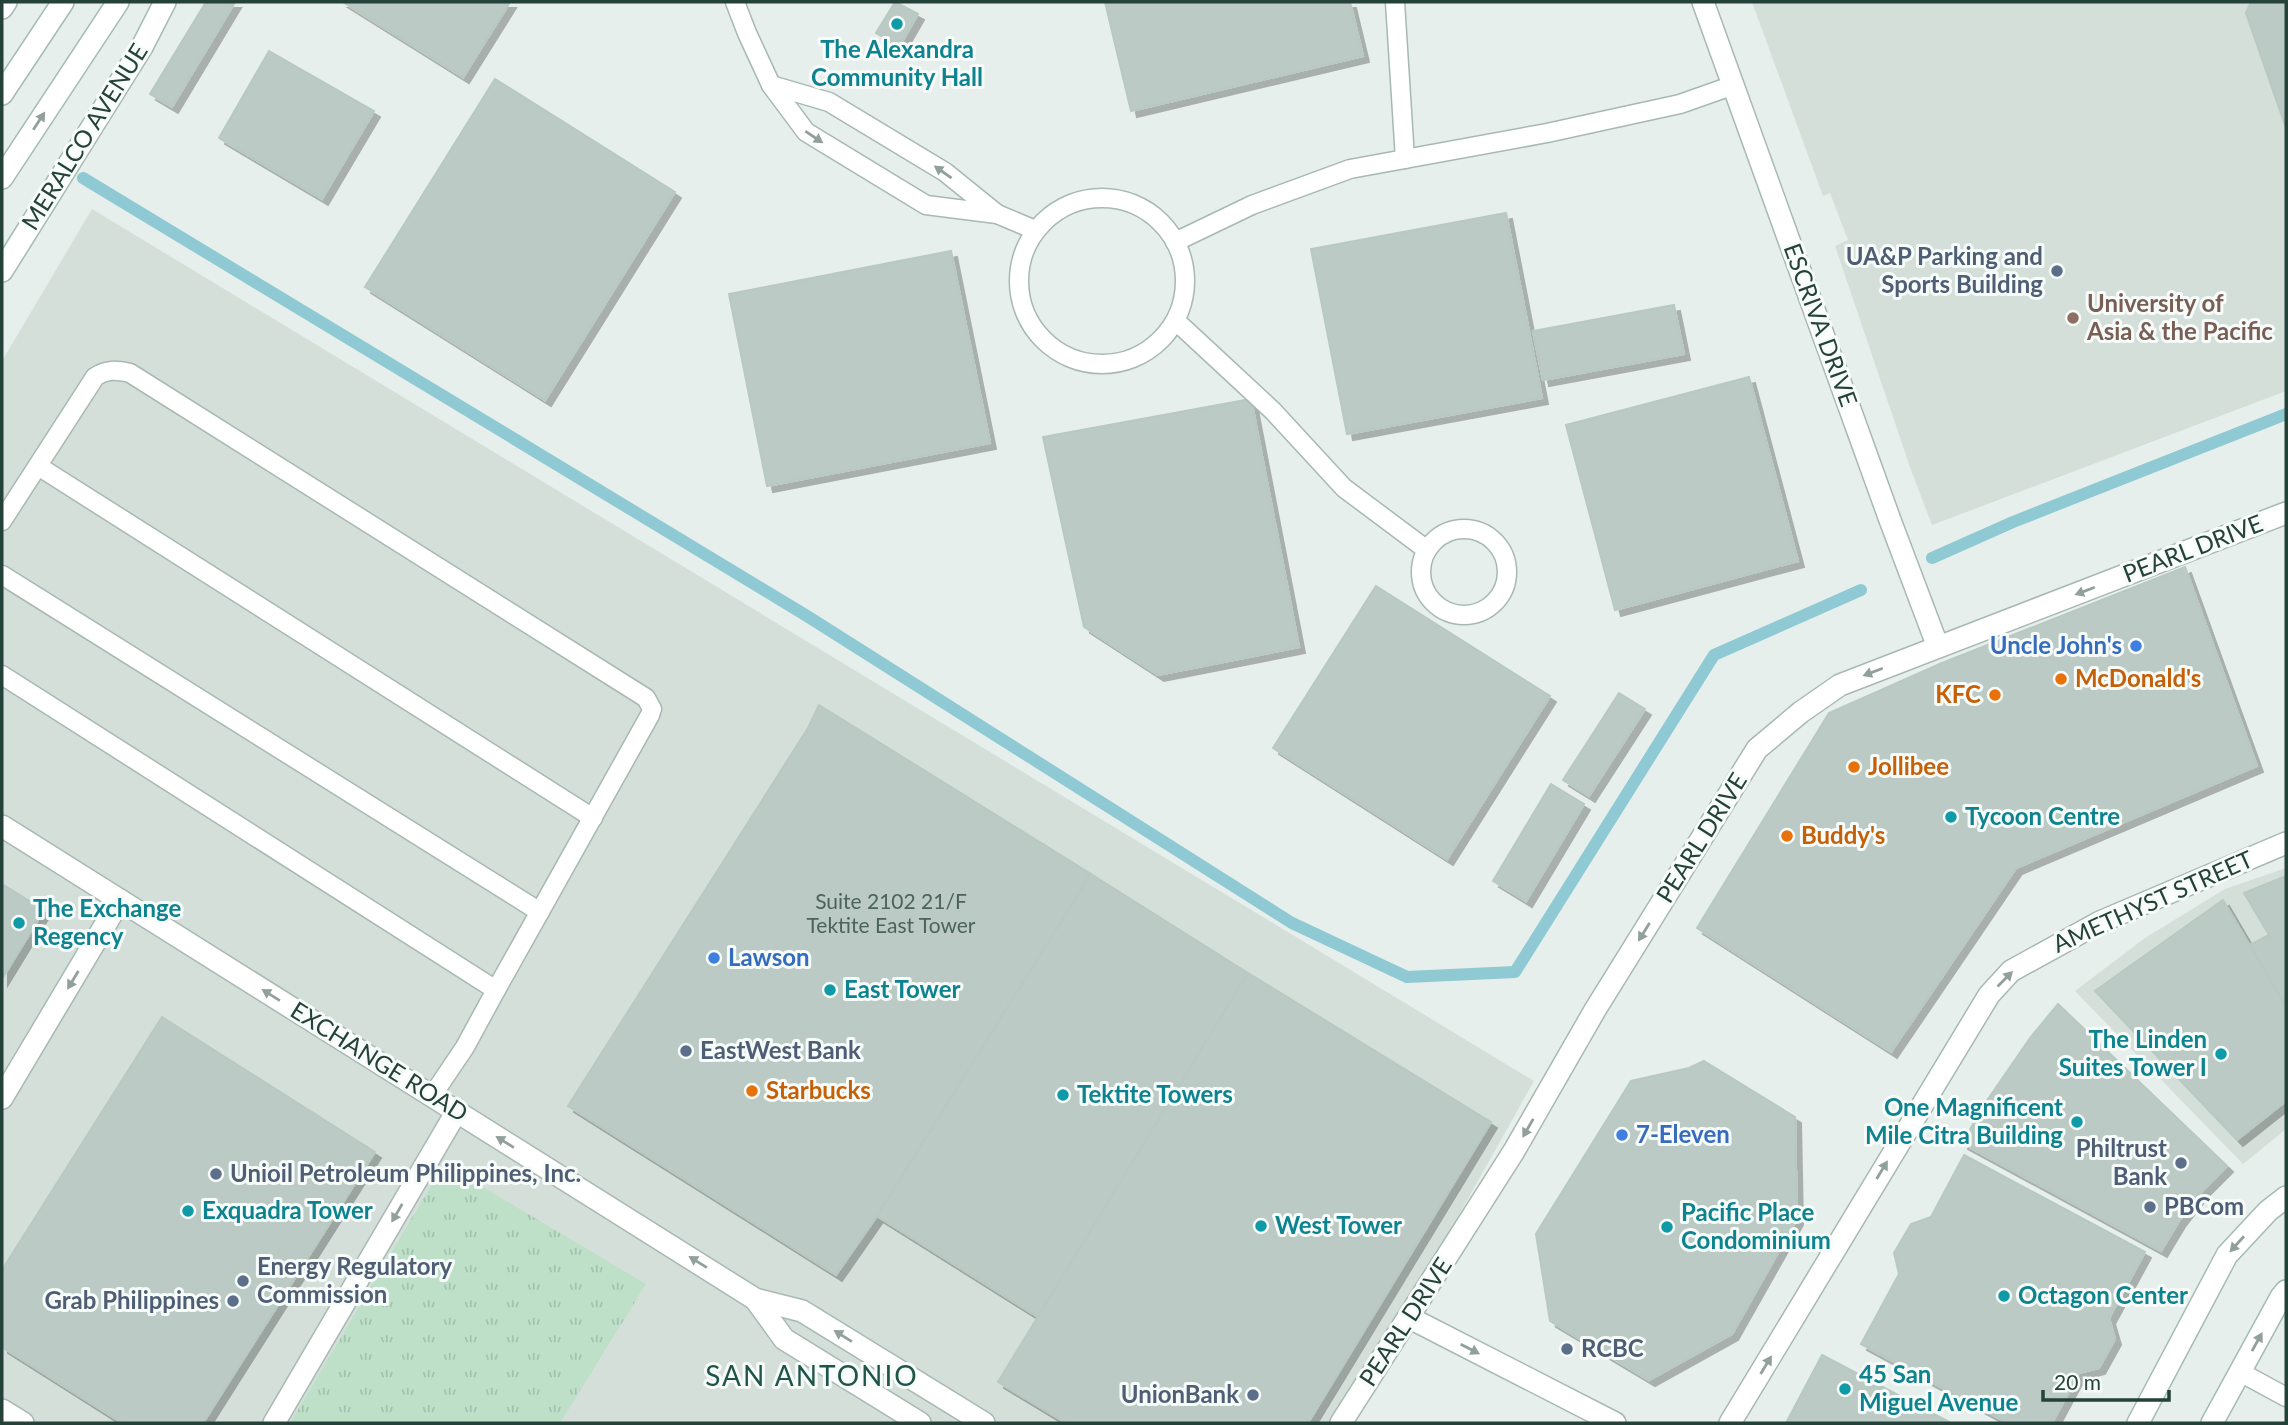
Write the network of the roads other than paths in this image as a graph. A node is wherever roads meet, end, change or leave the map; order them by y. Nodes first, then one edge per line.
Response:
1 (6, 2) edge
2 (62, 2) edge
3 (118, 2) edge
4 (165, 2) edge
5 (735, 2) edge
6 (1395, 2) edge
7 (1703, 2) edge
8 (2, 8) edge
9 (771, 85) junction
10 (1734, 85) junction
11 (2, 94) edge
12 (1405, 159) junction
13 (2, 178) edge
14 (996, 214) junction
15 (1035, 230) junction
16 (1175, 242) junction
17 (2, 271) edge
18 (1176, 321) junction
19 (38, 466) junction
20 (2286, 513) edge
21 (2, 521) edge
22 (1427, 550) junction
23 (2, 575) edge
24 (1938, 647) junction
25 (2, 675) edge
26 (593, 818) junction
27 (2, 826) edge
28 (2286, 843) edge
29 (120, 900) junction
30 (540, 912) junction
31 (496, 990) junction
32 (432, 1096) junction
33 (2, 1098) edge
34 (457, 1111) junction
35 (2286, 1197) edge
36 (2286, 1291) edge
37 (755, 1299) junction
38 (1410, 1318) junction
39 (2240, 1372) junction
40 (2286, 1397) edge
41 (2, 1410) edge
42 (23, 1423) edge
43 (274, 1423) edge
44 (920, 1423) edge
45 (984, 1423) edge
46 (1341, 1423) edge
47 (1615, 1423) edge
48 (1730, 1423) edge
49 (2138, 1423) edge
50 (2212, 1423) edge

1 - 8 street
2 - 11 street
13 -> 3 street, MERALCO AVENUE
4 - 17 street, MERALCO AVENUE
5 - 9 lane
6 - 12 lane
7 - 10 street, ESCRIVA DRIVE
14 -> 9 lane
9 -> 14 lane
10 - 12 lane
10 - 24 street, ESCRIVA DRIVE
12 - 16 lane
14 - 15 lane
15 - 16 lane
15 - 18 lane
16 - 18 lane
18 - 22 lane
19 - 21 lane
19 - 26 lane
19 - 26 lane
20 -> 24 street, PEARL DRIVE
22 - 22 lane
23 - 30 lane
24 -> 38 street, PEARL DRIVE
25 - 31 lane
26 - 30 lane
27 - 29 street, EXCHANGE ROAD
48 -> 28 street, AMETHYST STREET
32 -> 29 street, EXCHANGE ROAD
29 -> 33 street
30 - 31 lane
31 - 32 lane
32 - 34 street, EXCHANGE ROAD
37 -> 34 street, EXCHANGE ROAD
34 -> 43 street
35 -> 49 street
39 -> 36 street
37 - 44 street, EXCHANGE ROAD
45 -> 37 street, EXCHANGE ROAD
38 - 46 street, PEARL DRIVE
38 -> 47 street
39 - 40 lane
39 - 50 street
41 - 42 street

